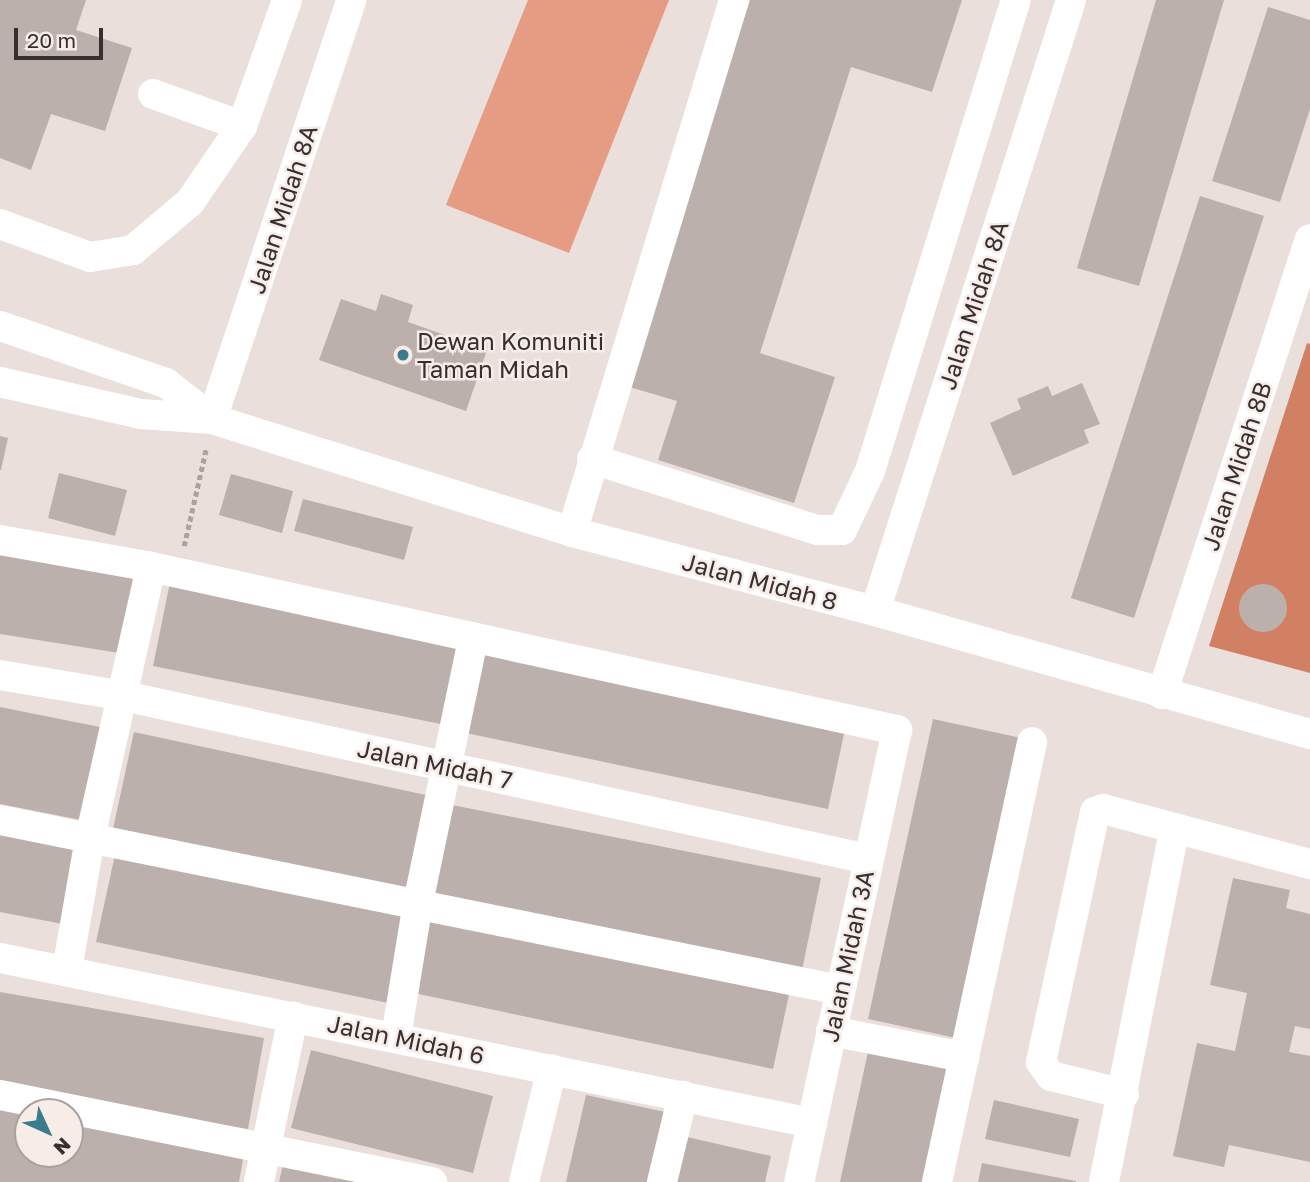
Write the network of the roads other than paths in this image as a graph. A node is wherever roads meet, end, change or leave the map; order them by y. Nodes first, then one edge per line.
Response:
1 (287, 0) edge
2 (351, 0) edge
3 (734, 0) edge
4 (1016, 0) edge
5 (1071, 0) edge
6 (153, 94) dead end
7 (242, 126) junction
8 (0, 224) edge
9 (1310, 239) edge
10 (0, 326) edge
11 (0, 382) edge
12 (212, 419) junction
13 (592, 459) junction
14 (572, 532) junction
15 (0, 540) edge
16 (164, 570) junction
17 (875, 611) junction
18 (473, 640) junction
19 (0, 675) edge
20 (1162, 694) junction
21 (124, 696) junction
22 (1310, 734) edge
23 (1032, 742) dead end
24 (449, 767) junction
25 (0, 820) edge
26 (1175, 828) junction
27 (90, 838) junction
28 (868, 859) junction
29 (1310, 864) edge
30 (418, 903) junction
31 (0, 958) edge
32 (67, 970) junction
33 (840, 990) junction
34 (293, 1016) junction
35 (831, 1031) junction
36 (396, 1037) junction
37 (964, 1057) junction
38 (552, 1069) junction
39 (1124, 1094) junction
40 (0, 1095) edge
41 (682, 1095) junction
42 (812, 1122) junction
43 (266, 1147) junction
44 (258, 1182) edge
45 (432, 1182) edge
46 (524, 1182) edge
47 (662, 1182) edge
48 (799, 1182) edge
49 (937, 1182) edge
50 (1104, 1182) edge

1 - 7 street
2 - 12 street, Jalan Midah 8A
3 - 13 street
4 - 13 street
5 - 17 street, Jalan Midah 8A
6 - 7 street
7 - 8 street
9 - 20 street, Jalan Midah 8B
10 - 12 street, Jalan Midah 8
11 - 12 street, Jalan Midah 8
12 - 14 street, Jalan Midah 8
13 - 14 street
14 - 17 street, Jalan Midah 8
15 - 16 street
16 - 18 street
16 - 21 street
17 - 20 street, Jalan Midah 8
18 - 24 street
18 - 28 street, Jalan Midah 3A
19 - 21 street, Jalan Midah 7
20 - 22 street, Jalan Midah 8
21 - 24 street, Jalan Midah 7
21 - 27 street
23 - 37 street
24 - 28 street, Jalan Midah 7
24 - 30 street
25 - 27 street
26 - 29 street
26 - 39 street
26 - 39 street
27 - 30 street
27 - 32 street
28 - 33 street, Jalan Midah 3A
30 - 33 street
30 - 36 street
31 - 32 street, Jalan Midah 6
32 - 34 street, Jalan Midah 6
33 - 35 street, Jalan Midah 3A
34 - 36 street, Jalan Midah 6
34 - 43 street
35 - 37 street
35 - 42 street, Jalan Midah 3A
36 - 38 street, Jalan Midah 6
37 - 49 street
38 - 41 street, Jalan Midah 6
38 - 46 street
39 - 50 street
40 - 43 street
41 - 42 street, Jalan Midah 6
41 - 47 street
42 - 48 street, Jalan Midah 3A
43 - 44 street
43 - 45 street

